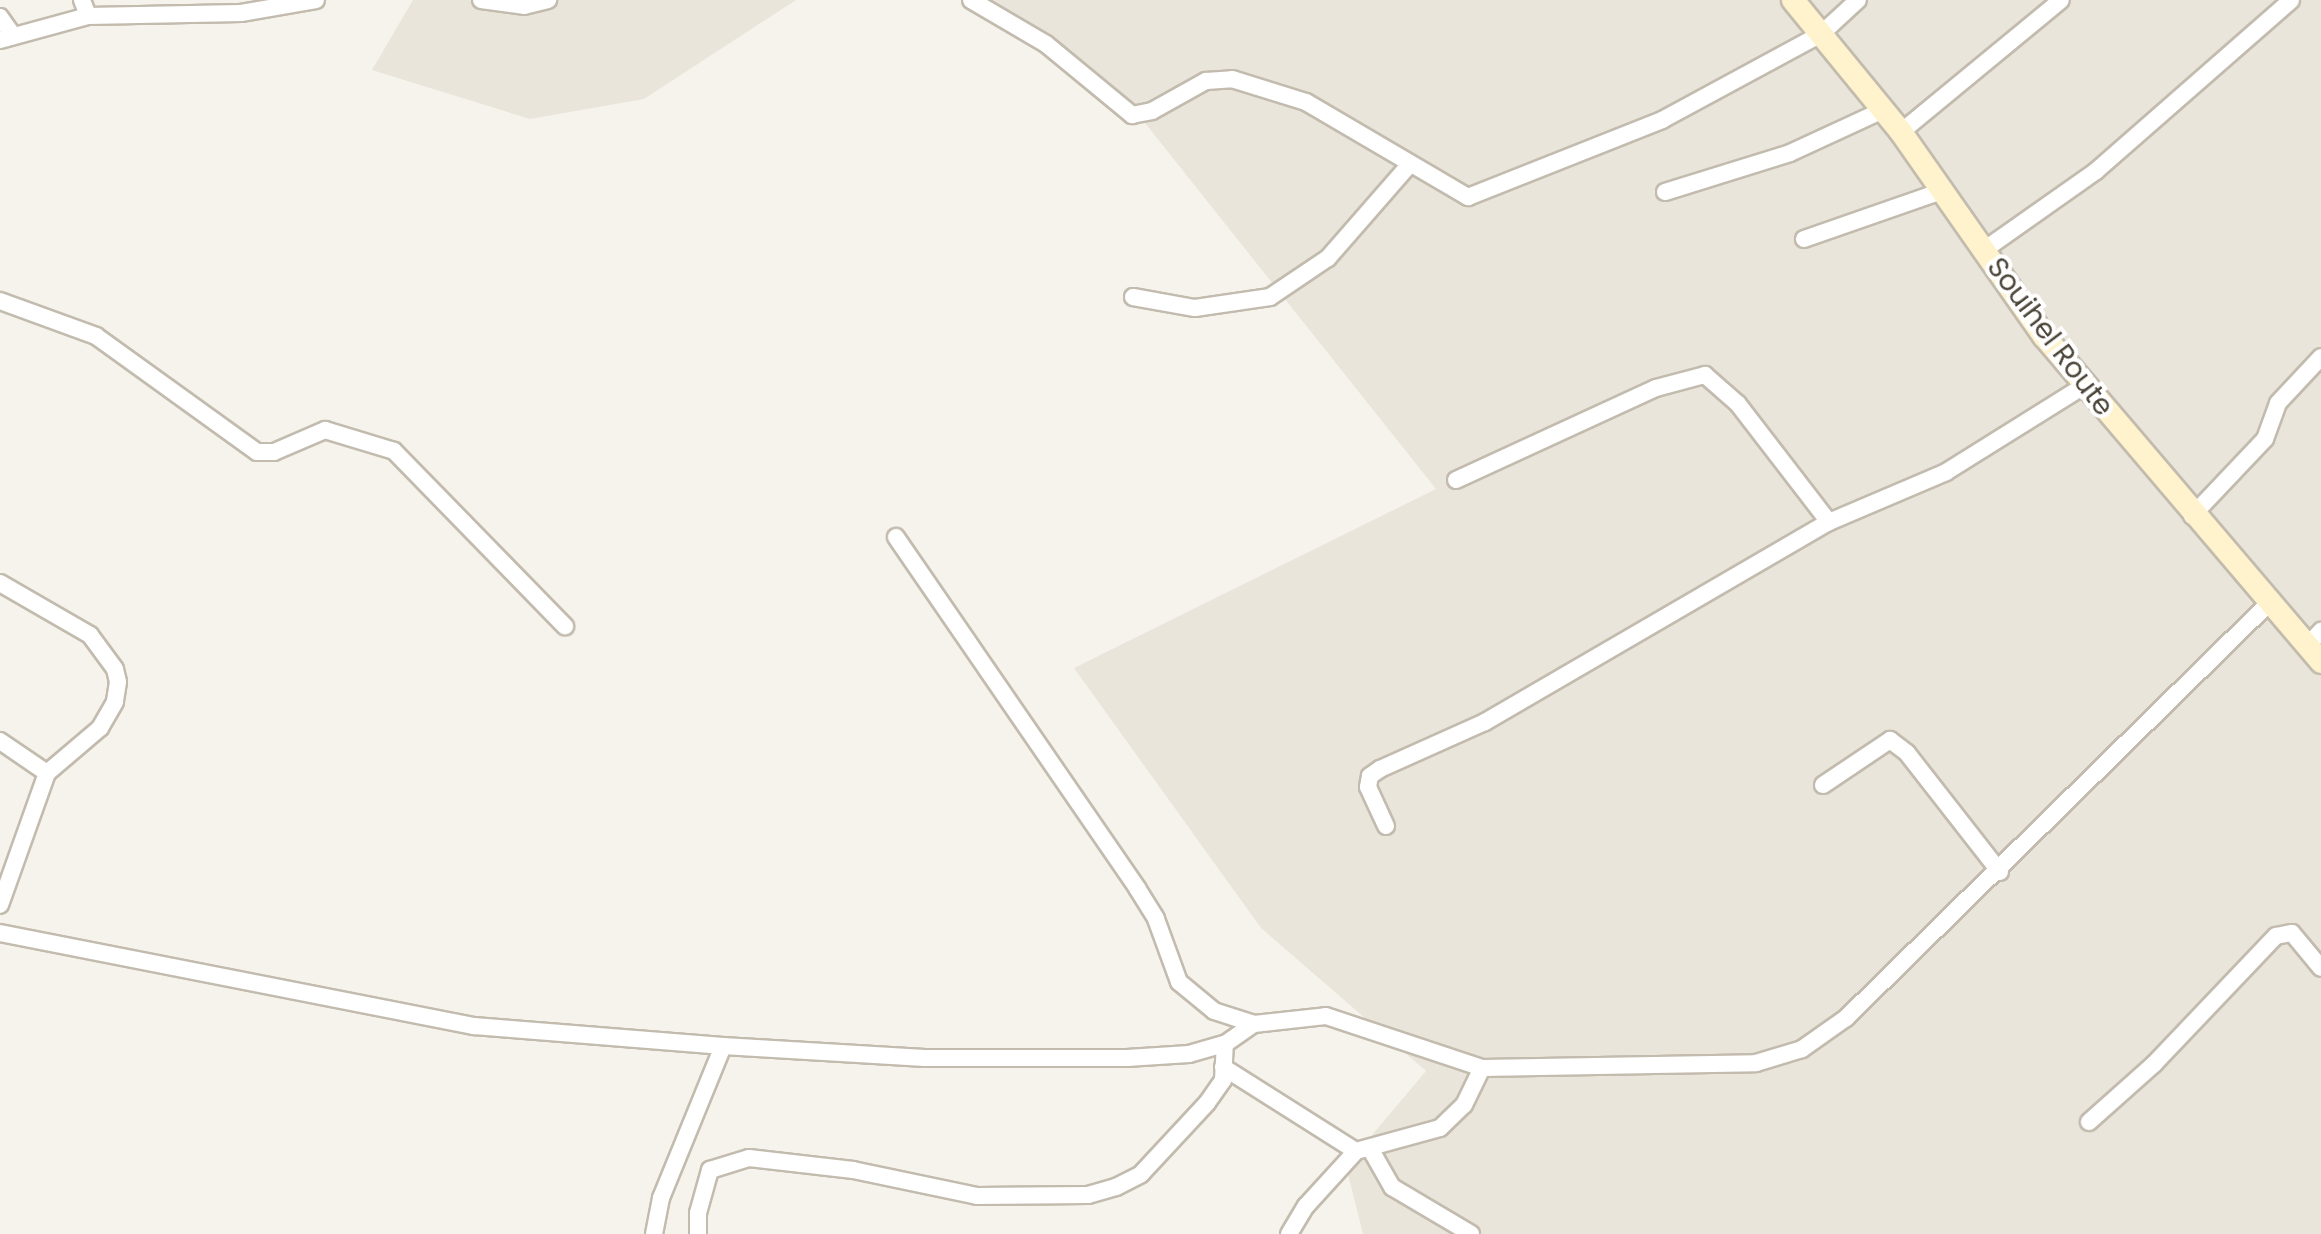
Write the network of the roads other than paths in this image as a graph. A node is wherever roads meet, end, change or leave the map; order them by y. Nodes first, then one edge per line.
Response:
1 (316, 0) edge
2 (481, 0) edge
3 (548, 0) edge
4 (971, 0) edge
5 (1793, 0) edge
6 (1858, 0) edge
7 (2061, 0) edge
8 (2291, 0) edge
9 (85, 8) edge
10 (0, 17) edge
11 (1821, 34) junction
12 (6, 37) edge
13 (1883, 110) junction
14 (1901, 132) junction
15 (1409, 165) junction
16 (1942, 191) junction
17 (1665, 192) dead end
18 (1804, 239) dead end
19 (1984, 250) junction
20 (1133, 297) dead end
21 (0, 301) edge
22 (2321, 357) edge
23 (2085, 385) junction
24 (1456, 480) dead end
25 (2192, 516) junction
26 (1829, 522) junction
27 (896, 537) dead end
28 (0, 583) edge
29 (2269, 603) junction
30 (565, 626) dead end
31 (2316, 647) edge
32 (0, 741) edge
33 (47, 773) junction
34 (1823, 785) dead end
35 (1386, 826) dead end
36 (2000, 872) junction
37 (0, 905) edge
38 (0, 933) edge
39 (2321, 968) edge
40 (1254, 1024) junction
41 (1225, 1044) junction
42 (723, 1046) junction
43 (1223, 1067) junction
44 (1482, 1068) junction
45 (2089, 1122) dead end
46 (1363, 1150) junction
47 (654, 1234) edge
48 (698, 1234) edge
49 (1289, 1234) edge
50 (1471, 1234) edge

1 - 9 street
2 - 3 street
4 - 15 street
5 - 11 main road, Souihel Route
6 - 11 street
7 - 14 street
8 - 19 street
9 - 12 street
10 - 12 street
11 - 13 main road, Souihel Route
11 - 15 street
13 - 14 main road, Souihel Route
13 - 17 street
14 - 16 main road, Souihel Route
15 - 20 street
16 - 18 street
16 - 19 main road, Souihel Route
19 - 23 main road, Souihel Route
21 - 30 street
22 - 25 street
23 - 25 main road, Souihel Route
23 - 26 street
24 - 26 street
25 - 29 main road, Souihel Route
26 - 35 street
27 - 40 street
28 - 33 street
29 - 31 main road, Souihel Route
29 - 36 street
32 - 33 street
33 - 37 street
34 - 36 street
36 - 44 street
38 - 42 street
39 - 45 street
40 - 41 street
40 - 44 street
41 - 42 street
41 - 43 street
42 - 47 street
43 - 46 street
43 - 48 street
44 - 46 street
46 - 49 street
46 - 50 street

